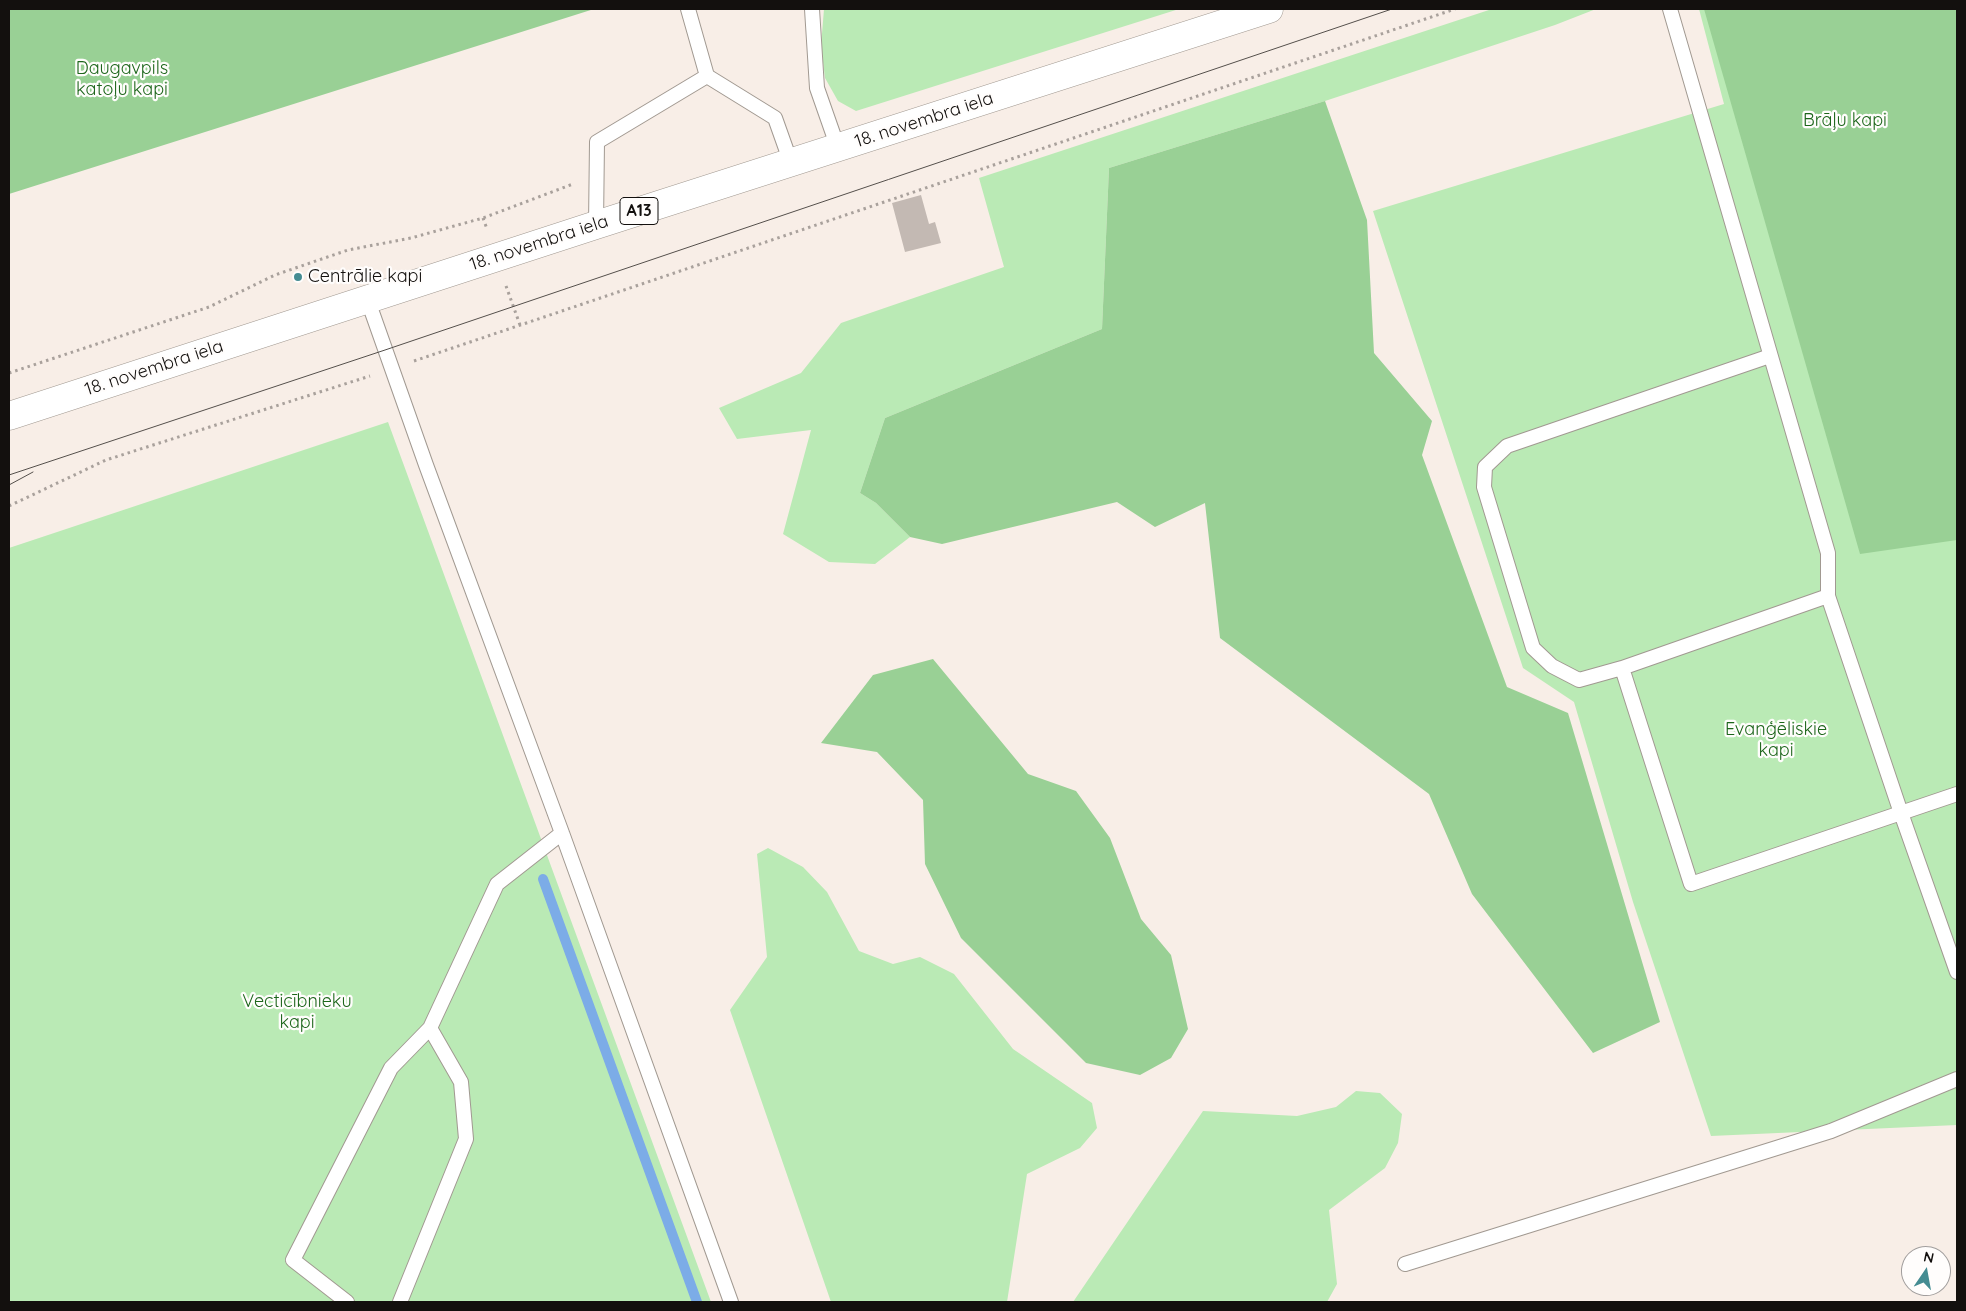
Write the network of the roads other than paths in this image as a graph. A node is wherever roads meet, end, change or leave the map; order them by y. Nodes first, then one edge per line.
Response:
1 (688, 9) edge
2 (812, 9) edge
3 (1270, 9) edge
4 (1670, 9) edge
5 (707, 76) junction
6 (838, 148) junction
7 (790, 163) junction
8 (596, 224) junction
9 (367, 298) junction
10 (1770, 356) junction
11 (9, 416) edge
12 (1828, 596) junction
13 (1622, 668) junction
14 (1957, 794) edge
15 (1901, 813) junction
16 (562, 833) junction
17 (1957, 972) edge
18 (430, 1028) junction
19 (1957, 1078) edge
20 (1405, 1264) dead end
21 (347, 1302) edge
22 (400, 1302) edge
23 (730, 1302) edge

1 - 5 lane
2 - 6 lane
3 - 6 main road, 18. novembra iela / A13
4 - 10 lane
5 - 7 lane
5 - 8 lane
6 - 7 main road, 18. novembra iela / A13
7 - 8 main road, 18. novembra iela / A13
8 - 9 main road, 18. novembra iela / A13
9 - 11 main road, 18. novembra iela / A13
9 - 16 lane
10 - 12 lane
10 - 13 lane
12 - 13 lane
12 - 15 lane
13 - 15 lane
14 - 15 lane
15 - 17 lane
16 - 18 lane
16 - 23 lane
18 - 21 lane
18 - 22 lane
19 - 20 lane

